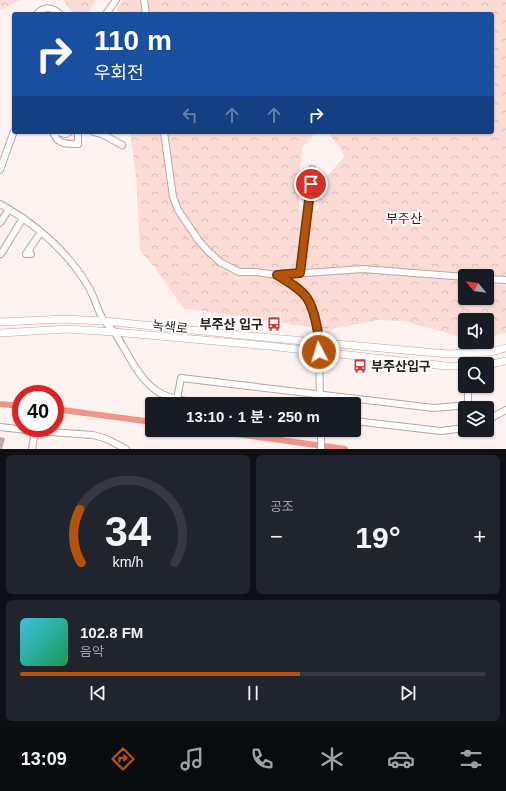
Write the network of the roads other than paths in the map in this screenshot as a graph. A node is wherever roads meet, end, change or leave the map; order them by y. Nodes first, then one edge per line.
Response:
1 (116, 0) edge
2 (144, 0) edge
3 (38, 12) edge
4 (58, 12) edge
5 (107, 12) edge
6 (146, 12) edge
7 (13, 134) edge
8 (54, 134) edge
9 (78, 134) edge
10 (102, 134) edge
11 (164, 134) edge
12 (122, 145) dead end
13 (312, 169) dead end
14 (0, 170) edge
15 (0, 204) edge
16 (9, 209) junction
17 (23, 218) junction
18 (0, 223) edge
19 (41, 232) junction
20 (1, 254) dead end
21 (31, 254) dead end
22 (300, 273) junction
23 (277, 275) junction
24 (458, 276) edge
25 (494, 279) edge
26 (506, 280) edge
27 (104, 321) junction
28 (0, 322) edge
29 (114, 332) junction
30 (0, 333) edge
31 (320, 342) junction
32 (506, 348) edge
33 (319, 352) junction
34 (506, 361) edge
35 (494, 364) edge
36 (458, 366) edge
37 (320, 394) junction
38 (171, 397) edge
39 (177, 397) edge
40 (458, 407) edge
41 (506, 410) edge
42 (494, 416) edge
43 (361, 422) edge
44 (0, 427) edge
45 (12, 428) edge
46 (458, 429) edge
47 (64, 433) edge
48 (34, 437) edge
49 (321, 437) edge
50 (32, 449) edge
51 (126, 449) edge
52 (321, 449) edge

1 - 5 street
2 - 6 street
3 - 4 street
7 - 14 street
8 - 9 street
10 - 12 street
11 - 23 street
13 - 22 street
15 - 16 street
16 - 17 street
16 - 18 street
17 - 19 street
17 - 20 street
19 - 21 street
19 - 27 street
22 - 23 street
22 - 24 street
23 - 31 street
25 - 26 street
27 - 28 main road, 녹색로
27 - 29 street
27 - 31 main road, 녹색로
29 - 30 main road, 녹색로
29 - 33 main road, 녹색로
29 - 38 street
31 - 32 main road, 녹색로
31 - 33 street
33 - 36 main road, 녹색로
33 - 37 street
34 - 35 main road
37 - 39 street
37 - 40 street
41 - 42 street
43 - 46 street
44 - 45 street
47 - 51 street
48 - 50 street
49 - 52 street

